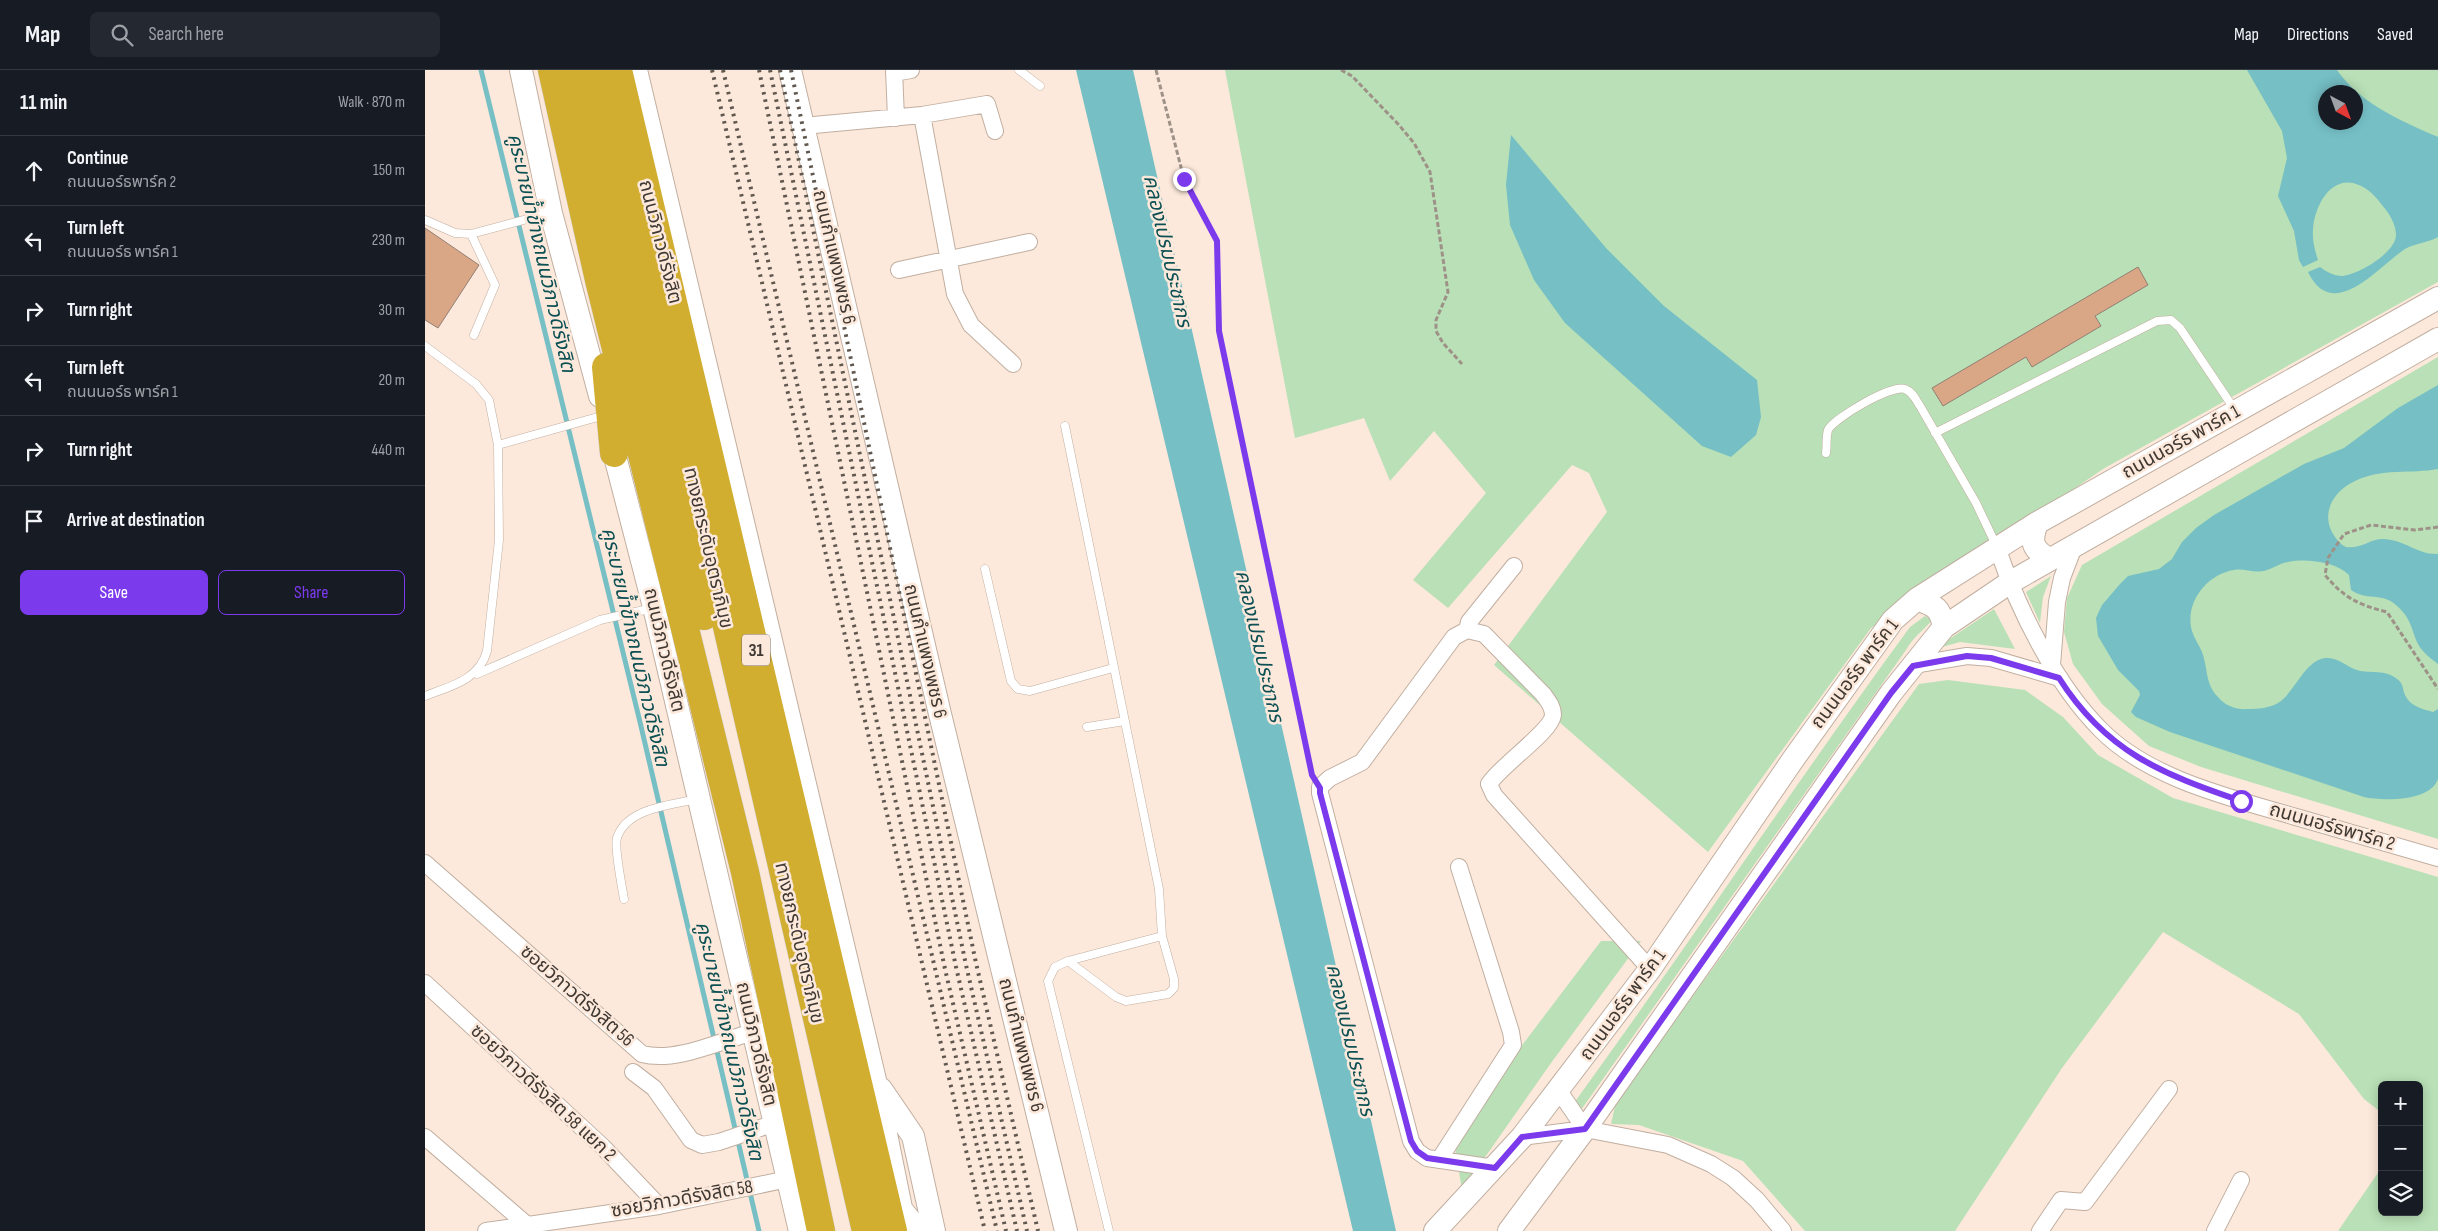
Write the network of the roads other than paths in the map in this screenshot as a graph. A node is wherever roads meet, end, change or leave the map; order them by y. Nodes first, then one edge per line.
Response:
1 (521, 70) edge
2 (553, 70) edge
3 (576, 70) edge
4 (599, 70) edge
5 (618, 70) edge
6 (636, 70) edge
7 (790, 70) edge
8 (911, 70) edge
9 (1019, 70) edge
10 (894, 72) edge
11 (1040, 86) dead end
12 (923, 115) junction
13 (896, 118) junction
14 (803, 126) junction
15 (995, 131) dead end
16 (543, 215) junction
17 (425, 220) edge
18 (471, 234) junction
19 (1029, 242) dead end
20 (949, 260) junction
21 (666, 266) junction
22 (899, 270) dead end
23 (599, 280) junction
24 (2438, 298) edge
25 (474, 335) dead end
26 (2438, 339) edge
27 (425, 346) edge
28 (1013, 364) dead end
29 (715, 411) junction
30 (2236, 411) junction
31 (605, 415) junction
32 (1065, 426) dead end
33 (1935, 433) junction
34 (499, 445) junction
35 (614, 452) junction
36 (1826, 453) dead end
37 (2037, 523) junction
38 (2075, 544) junction
39 (1997, 547) junction
40 (2049, 559) junction
41 (1514, 566) dead end
42 (985, 569) dead end
43 (2009, 583) junction
44 (1917, 599) junction
45 (654, 607) junction
46 (1944, 627) junction
47 (1467, 630) junction
48 (1913, 666) junction
49 (1113, 668) junction
50 (2056, 671) junction
51 (475, 674) junction
52 (425, 696) edge
53 (1125, 721) junction
54 (1087, 727) dead end
55 (699, 799) junction
56 (2438, 858) edge
57 (425, 863) edge
58 (1459, 867) dead end
59 (624, 899) dead end
60 (1162, 936) junction
61 (1068, 961) junction
62 (1651, 969) junction
63 (425, 984) edge
64 (753, 1032) junction
65 (633, 1072) dead end
66 (875, 1080) junction
67 (2169, 1089) dead end
68 (1559, 1091) junction
69 (775, 1123) junction
70 (1585, 1129) junction
71 (425, 1136) edge
72 (1522, 1137) junction
73 (1439, 1160) junction
74 (1495, 1168) junction
75 (788, 1179) junction
76 (2241, 1180) dead end
77 (659, 1206) junction
78 (897, 1220) edge
79 (526, 1224) junction
80 (486, 1231) edge
81 (800, 1231) edge
82 (821, 1231) edge
83 (836, 1231) edge
84 (866, 1231) edge
85 (906, 1231) edge
86 (919, 1231) edge
87 (934, 1231) edge
88 (1066, 1231) edge
89 (1109, 1231) edge
90 (1435, 1231) edge
91 (1509, 1231) edge
92 (1783, 1231) edge
93 (2040, 1231) edge
94 (2215, 1231) edge

1 - 16 main road, ถนนวิภาวดีรังสิต
2 - 23 highway, ถนนวิภาวดีรังสิต
3 - 83 highway, ทางยกระดับอุตราภิมุข / 31
4 - 84 highway, ทางยกระดับอุตราภิมุข / 31
5 - 21 highway, ถนนวิภาวดีรังสิต / 31
6 - 29 main road, ถนนวิภาวดีรังสิต / 31
7 - 14 main road, ถนนกำแพงเพชร 6
8 - 10 street
9 - 11 lane
10 - 13 street
12 - 13 street
12 - 15 street
12 - 20 street
13 - 14 street
14 - 88 main road, ถนนกำแพงเพชร 6
16 - 18 lane
16 - 31 main road, ถนนวิภาวดีรังสิต
17 - 18 lane
18 - 25 lane
19 - 20 street
20 - 22 street
20 - 28 street
21 - 29 highway
21 - 78 highway, ถนนวิภาวดีรังสิต / 31
23 - 35 highway
23 - 82 highway, ถนนวิภาวดีรังสิต
24 - 30 main road, ถนนนอร์ธ พาร์ค 1
26 - 38 main road, ถนนนอร์ธ พาร์ค 1
27 - 34 lane
29 - 66 main road, ถนนวิภาวดีรังสิต / 31
30 - 33 lane
30 - 37 main road, ถนนนอร์ธ พาร์ค 1
31 - 34 lane
31 - 35 main road, ถนนวิภาวดีรังสิต
32 - 49 lane
33 - 36 lane
33 - 39 lane
34 - 51 lane
35 - 45 main road, ถนนวิภาวดีรังสิต
37 - 39 main road, ถนนนอร์ธ พาร์ค 1
37 - 40 main road
38 - 40 main road, ถนนนอร์ธ พาร์ค 1
38 - 50 street
39 - 43 street, ถนนนอร์ธพาร์ค 2
39 - 44 main road, ถนนนอร์ธ พาร์ค 1
40 - 43 main road, ถนนนอร์ธ พาร์ค 1
41 - 47 street
42 - 49 lane
43 - 46 main road, ถนนนอร์ธ พาร์ค 1
43 - 50 street, ถนนนอร์ธพาร์ค 2
44 - 46 main road
44 - 62 main road, ถนนนอร์ธ พาร์ค 1
45 - 51 lane
45 - 55 main road, ถนนวิภาวดีรังสิต
46 - 48 main road, ถนนนอร์ธ พาร์ค 1
47 - 62 street
47 - 73 street
48 - 50 street
48 - 70 main road, ถนนนอร์ธ พาร์ค 1
49 - 53 lane
50 - 56 street, ถนนนอร์ธพาร์ค 2
51 - 52 lane
53 - 54 lane
53 - 60 lane
55 - 59 lane
55 - 64 main road, ถนนวิภาวดีรังสิต
57 - 64 street, ซอยวิภาวดีรังสิต 56
58 - 73 street
60 - 61 lane
60 - 61 lane
61 - 89 lane
62 - 68 main road, ถนนนอร์ธ พาร์ค 1
63 - 77 street, ซอยวิภาวดีรังสิต 58 แยก 2
64 - 69 main road, ถนนวิภาวดีรังสิต
65 - 69 street
66 - 78 main road, ถนนวิภาวดีรังสิต / 31
66 - 87 main road
67 - 93 street
68 - 70 street
68 - 72 main road, ถนนนอร์ธ พาร์ค 1
69 - 75 main road, ถนนวิภาวดีรังสิต
70 - 72 street
70 - 91 main road, ถนนนอร์ธ พาร์ค 1
70 - 92 street
71 - 79 street
72 - 74 main road, ถนนนอร์ธ พาร์ค 1
73 - 74 street
74 - 90 main road, ถนนนอร์ธ พาร์ค 1
75 - 77 street, ซอยวิภาวดีรังสิต 58
75 - 81 main road, ถนนวิภาวดีรังสิต
76 - 94 street
77 - 79 street, ซอยวิภาวดีรังสิต 58
78 - 85 main road, ถนนวิภาวดีรังสิต / 31
78 - 86 main road
79 - 80 street, ซอยวิภาวดีรังสิต 58

